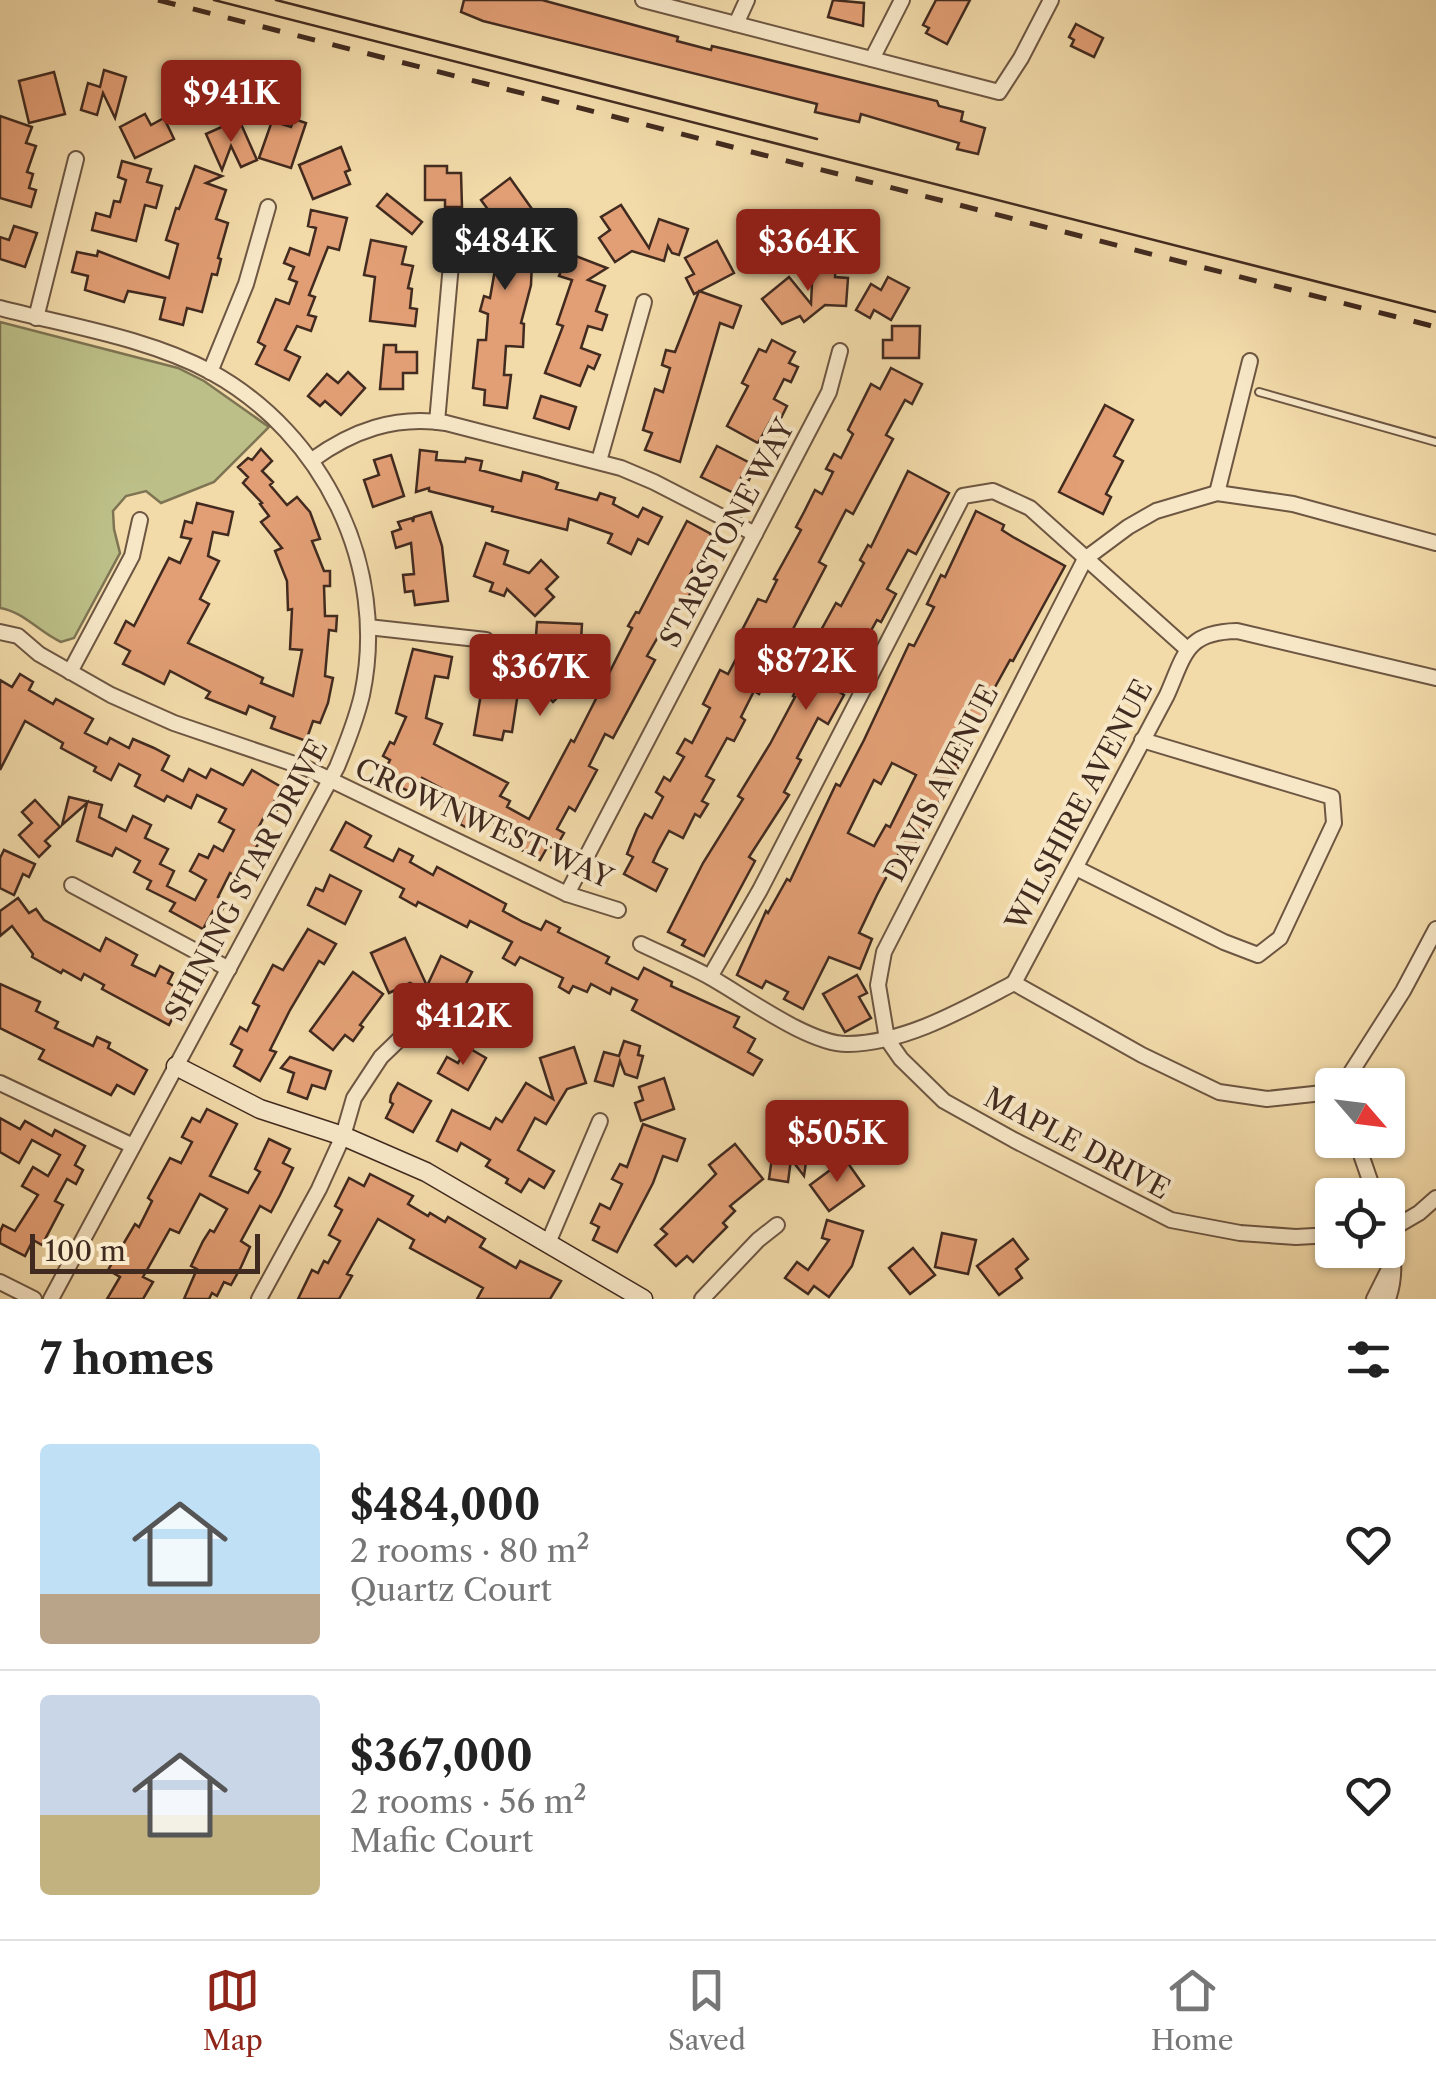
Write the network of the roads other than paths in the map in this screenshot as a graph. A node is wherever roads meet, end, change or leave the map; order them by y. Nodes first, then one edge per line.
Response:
1 (643, 0) edge
2 (747, 0) edge
3 (902, 0) edge
4 (1051, 0) edge
5 (736, 24) junction
6 (872, 59) junction
7 (76, 158) dead end
8 (268, 207) dead end
9 (452, 253) dead end
10 (644, 302) dead end
11 (0, 308) edge
12 (36, 318) junction
13 (840, 351) dead end
14 (1250, 362) dead end
15 (210, 372) junction
16 (1259, 392) dead end
17 (438, 422) junction
18 (1436, 442) edge
19 (312, 460) junction
20 (599, 462) junction
21 (1217, 494) junction
22 (140, 520) dead end
23 (756, 534) junction
24 (1436, 544) edge
25 (1085, 559) junction
26 (368, 626) junction
27 (0, 632) edge
28 (486, 640) dead end
29 (1187, 649) junction
30 (70, 672) junction
31 (1436, 678) edge
32 (1142, 740) junction
33 (330, 780) junction
34 (1076, 868) junction
35 (72, 884) dead end
36 (567, 894) junction
37 (618, 910) dead end
38 (1436, 929) edge
39 (641, 944) dead end
40 (228, 969) junction
41 (710, 977) junction
42 (1014, 983) junction
43 (408, 1030) dead end
44 (888, 1039) junction
45 (176, 1066) junction
46 (1355, 1068) edge
47 (0, 1084) edge
48 (1315, 1094) edge
49 (600, 1121) dead end
50 (343, 1136) junction
51 (133, 1146) junction
52 (1436, 1198) edge
53 (1405, 1222) edge
54 (778, 1225) dead end
55 (1315, 1235) edge
56 (548, 1243) junction
57 (1389, 1268) edge
58 (1394, 1268) edge
59 (0, 1282) edge
60 (34, 1299) edge
61 (51, 1299) edge
62 (259, 1299) edge
63 (642, 1299) edge
64 (702, 1299) edge
65 (1374, 1299) edge
66 (1388, 1299) edge

1 - 5 street
2 - 5 street
3 - 6 street
4 - 6 street
5 - 6 street
7 - 12 street
8 - 15 street
9 - 17 street
10 - 20 street
11 - 12 street, SHINING STAR DRIVE
12 - 15 street, SHINING STAR DRIVE
13 - 23 street, STARSTONE WAY
14 - 21 street
15 - 19 street, SHINING STAR DRIVE
16 - 18 lane
17 - 19 street
17 - 20 street
19 - 26 street, SHINING STAR DRIVE
20 - 23 street
21 - 24 street
21 - 25 street
22 - 30 street
23 - 36 street, STARSTONE WAY
25 - 29 street
25 - 41 street
25 - 44 street, DAVIS AVENUE
26 - 28 street
26 - 33 street, SHINING STAR DRIVE
27 - 30 street, CROWNWEST WAY
29 - 31 street
29 - 32 street, WILSHIRE AVENUE
30 - 33 street, CROWNWEST WAY
32 - 34 street, WILSHIRE AVENUE
32 - 34 street
33 - 36 street, CROWNWEST WAY
33 - 40 street, SHINING STAR DRIVE
34 - 42 street, WILSHIRE AVENUE
35 - 40 street
36 - 37 street, CROWNWEST WAY
38 - 46 street
39 - 41 street
40 - 45 street, SHINING STAR DRIVE
41 - 44 street
42 - 44 street
42 - 48 street
43 - 50 street
44 - 55 street, MAPLE DRIVE
45 - 50 street
45 - 51 street, SHINING STAR DRIVE
47 - 51 street
49 - 56 street
50 - 56 street
50 - 62 street
51 - 61 street, SHINING STAR DRIVE
52 - 53 street
54 - 64 street
56 - 63 street
57 - 65 street
58 - 66 street
59 - 60 street

